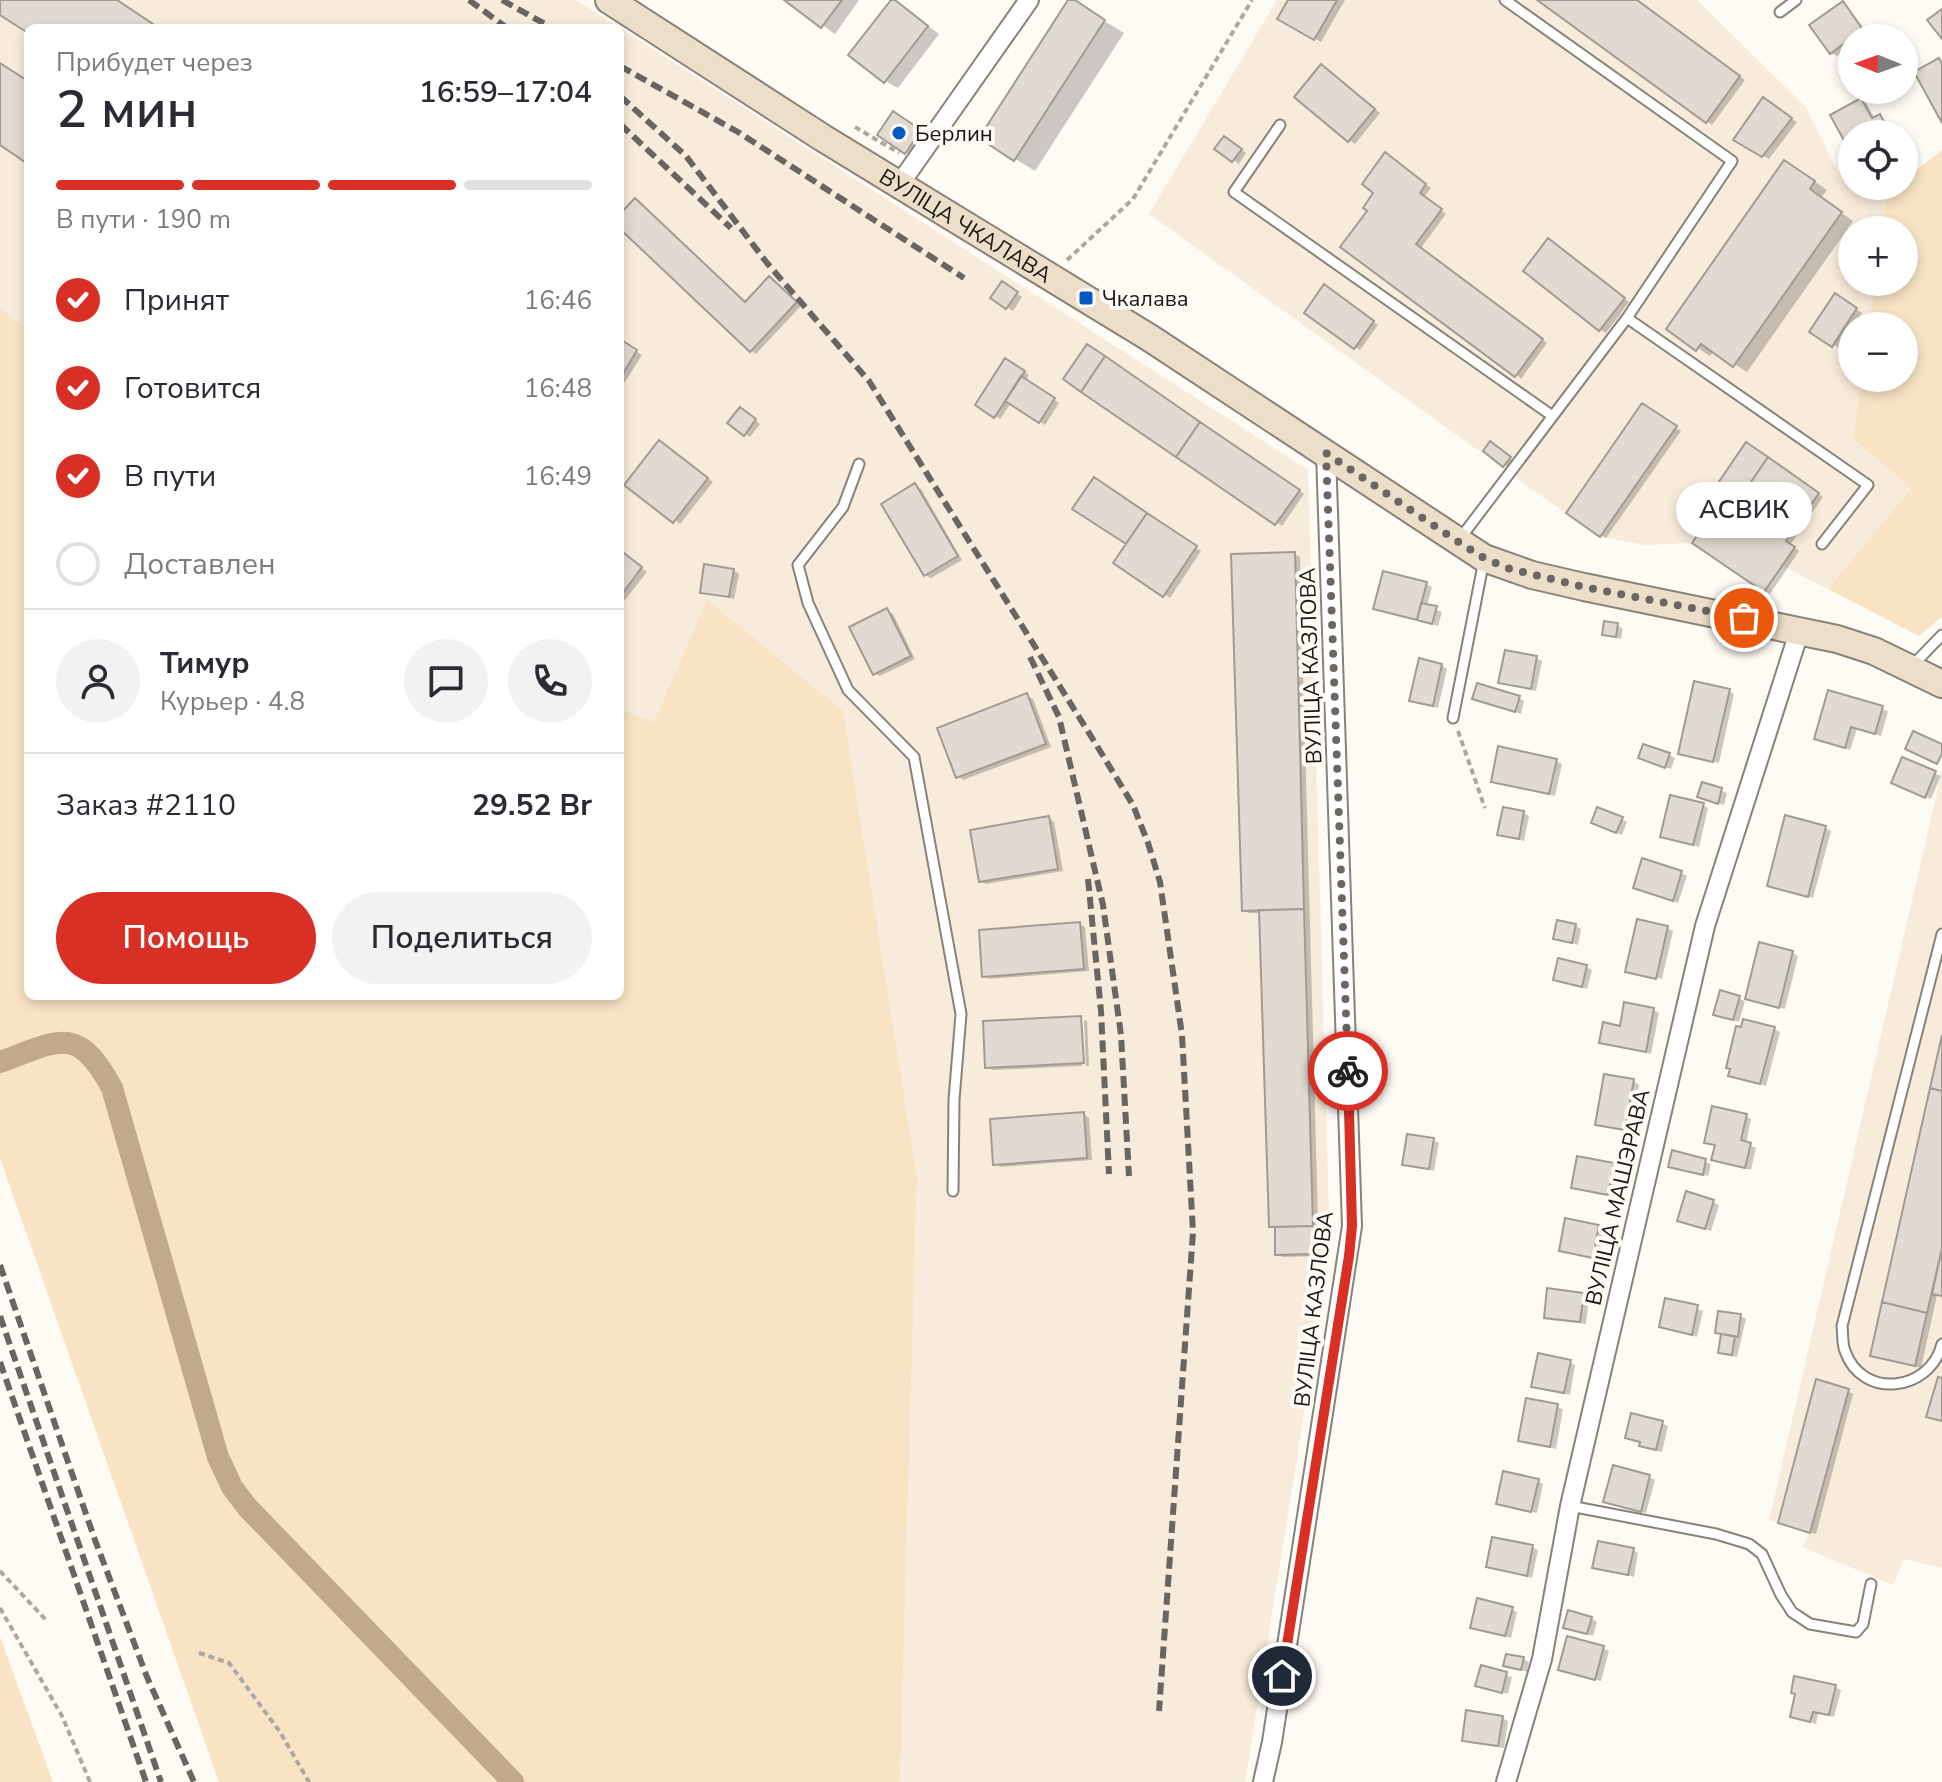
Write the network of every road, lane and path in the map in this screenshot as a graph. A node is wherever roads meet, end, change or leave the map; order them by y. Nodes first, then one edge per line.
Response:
1 (609, 0) edge
2 (1029, 0) edge
3 (1252, 0) edge
4 (1505, 0) edge
5 (1796, 0) edge
6 (1780, 12) dead end
7 (1280, 125) dead end
8 (899, 185) junction
9 (1051, 276) junction
10 (1627, 318) junction
11 (1551, 415) junction
12 (1326, 453) junction
13 (859, 464) dead end
14 (1457, 541) junction
15 (1822, 544) dead end
16 (1484, 558) junction
17 (1800, 629) junction
18 (1942, 635) edge
19 (1910, 669) junction
20 (1942, 684) edge
21 (1453, 718) joint
22 (1485, 808) dead end
23 (1942, 934) edge
24 (953, 1191) dead end
25 (1942, 1344) edge
26 (1570, 1506) junction
27 (0, 1571) edge
28 (1871, 1584) dead end
29 (0, 1608) edge
30 (46, 1620) dead end
31 (199, 1653) dead end
32 (90, 1782) edge
33 (309, 1782) edge
34 (1263, 1782) edge
35 (1506, 1782) edge

1 - 8 street, ВУЛІЦА ЧКАЛАВА
2 - 8 street
3 - 9 path
4 - 10 lane
5 - 6 lane
7 - 11 lane
8 - 9 street, ВУЛІЦА ЧКАЛАВА
9 - 12 street, ВУЛІЦА ЧКАЛАВА
10 - 11 lane
10 - 15 lane
11 - 14 lane
12 - 14 street, ВУЛІЦА ЧКАЛАВА
12 - 34 street, ВУЛІЦА КАЗЛОВА
13 - 24 lane
14 - 16 street, ВУЛІЦА ЧКАЛАВА
16 - 17 street, ВУЛІЦА ЧКАЛАВА
16 - 21 lane
17 - 19 street, ВУЛІЦА ЧКАЛАВА
17 - 26 street, ВУЛІЦА МАШЭРАВА
18 - 19 lane
19 - 20 street, ВУЛІЦА ЧКАЛАВА
21 - 22 path
23 - 25 lane
26 - 28 lane
26 - 35 street, ВУЛІЦА МАШЭРАВА
27 - 30 path
29 - 32 path
31 - 33 path

